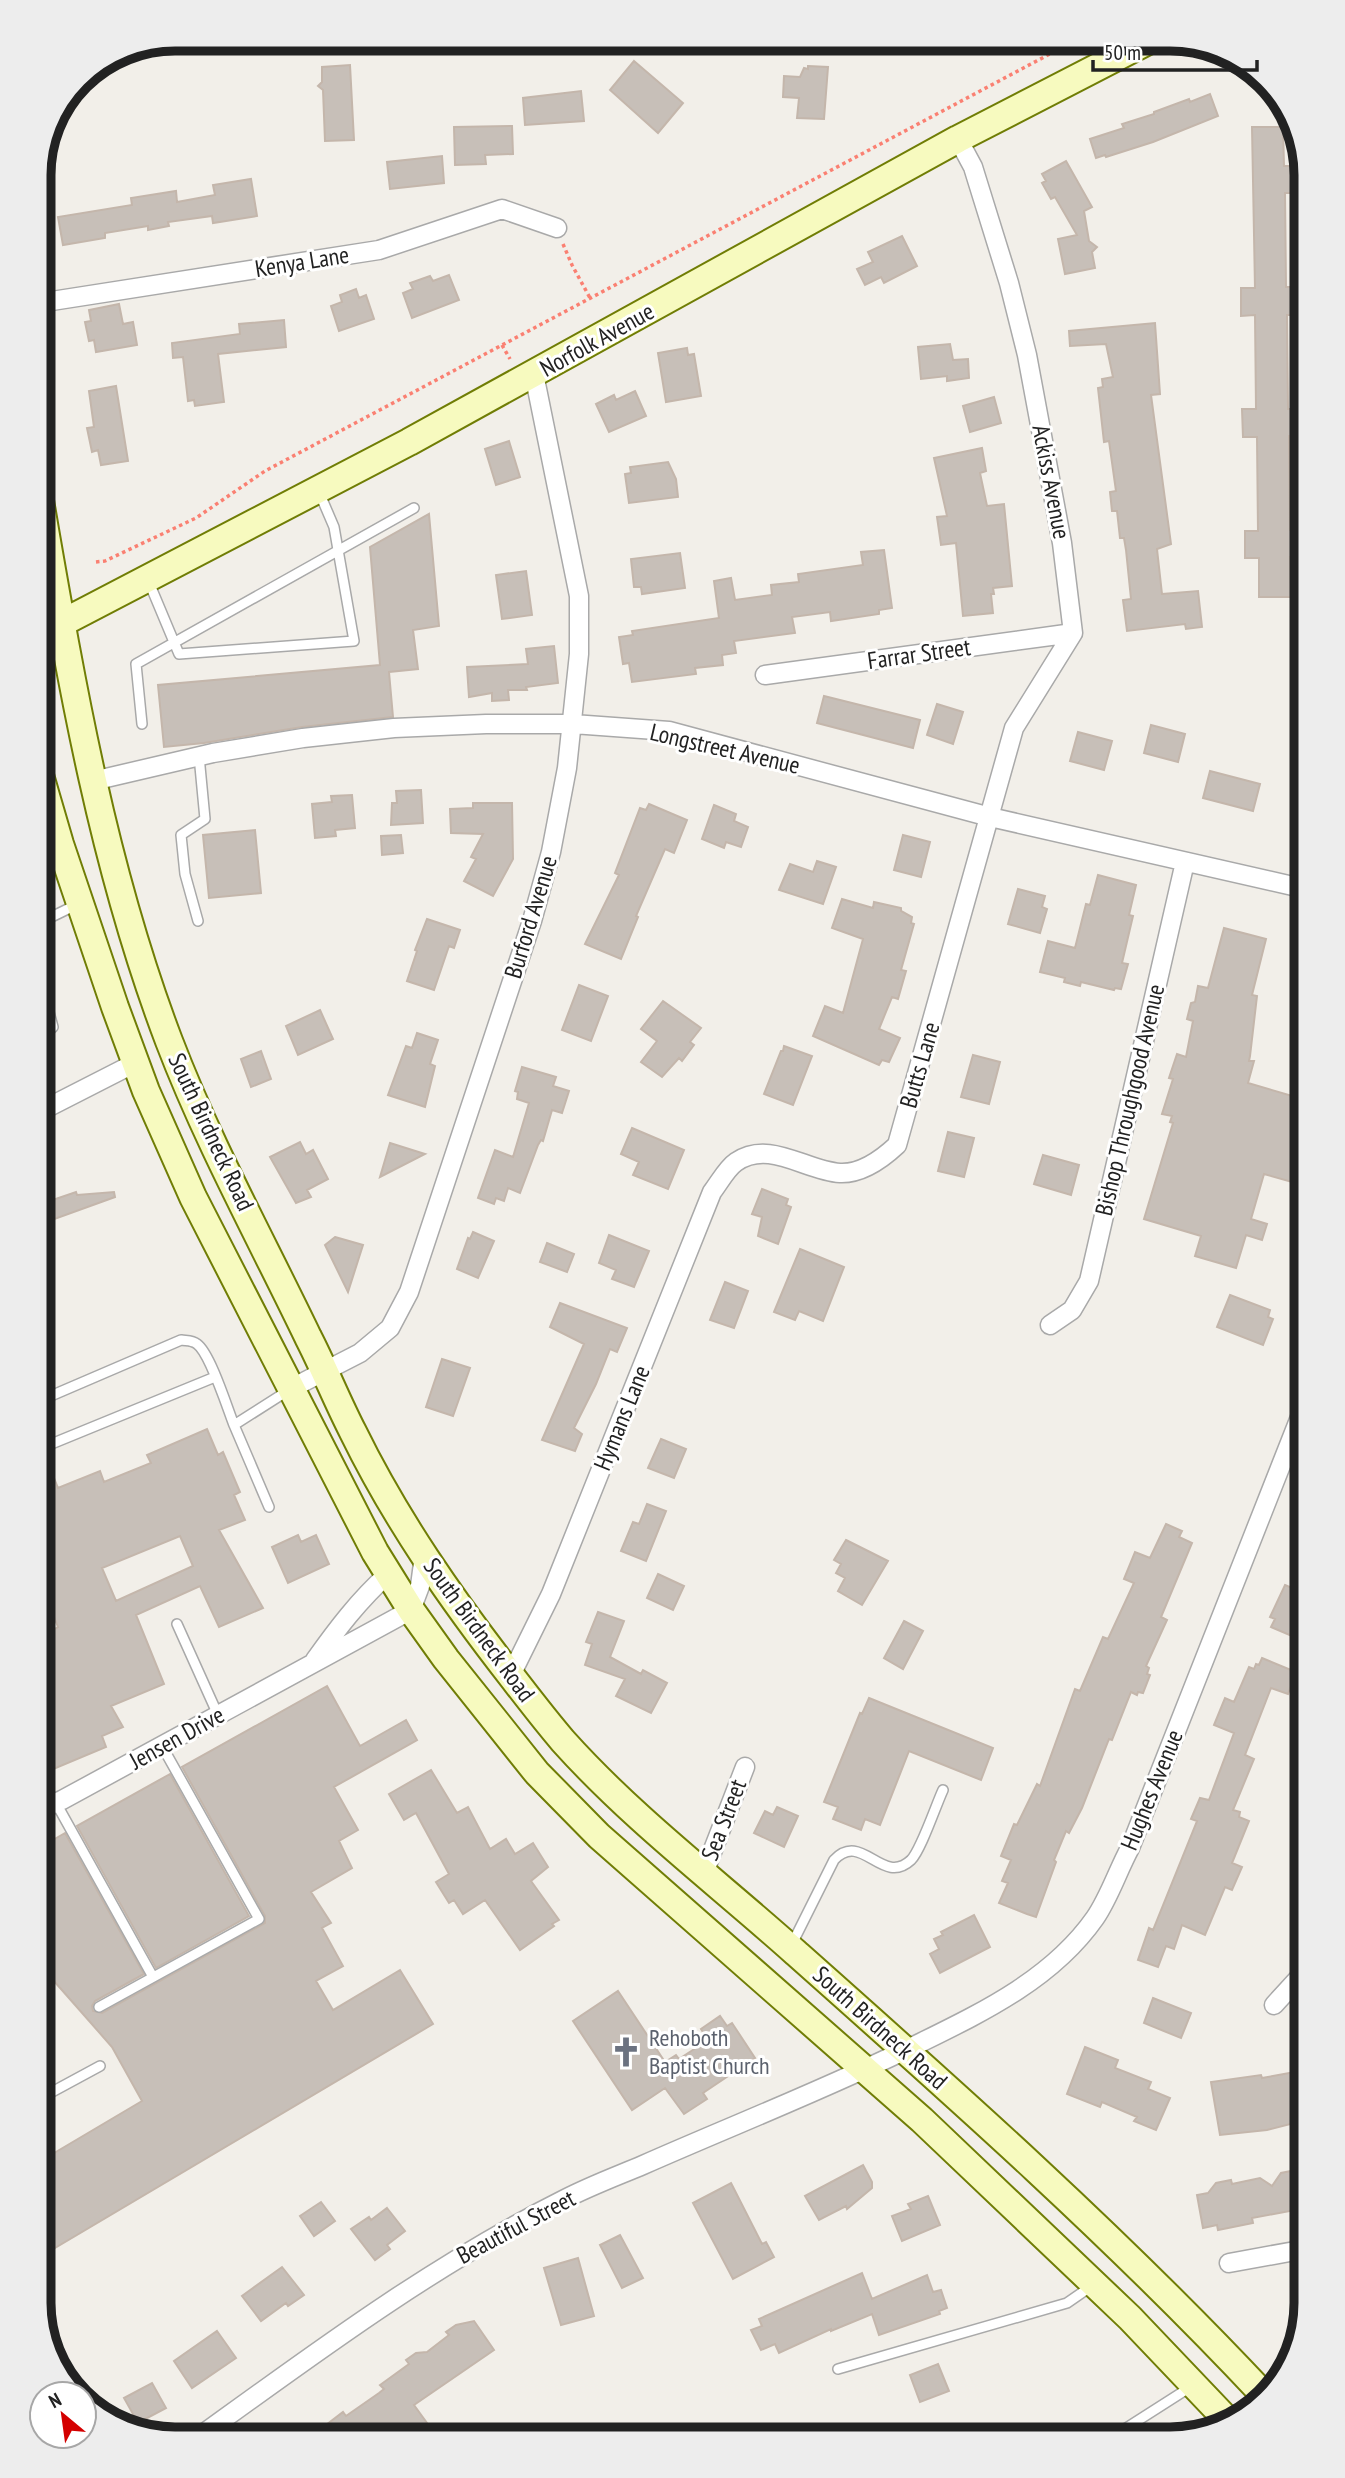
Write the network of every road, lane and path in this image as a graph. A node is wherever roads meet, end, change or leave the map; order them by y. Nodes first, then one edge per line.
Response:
1 (1055, 51) edge
2 (1129, 51) edge
3 (958, 139) junction
4 (557, 228) joint
5 (590, 298) junction
6 (51, 301) edge
7 (502, 345) junction
8 (523, 369) junction
9 (318, 490) junction
10 (414, 508) dead end
11 (340, 550) junction
12 (96, 562) dead end
13 (148, 579) junction
14 (51, 629) edge
15 (1073, 633) junction
16 (51, 637) edge
17 (174, 642) junction
18 (765, 675) dead end
19 (142, 724) dead end
20 (573, 724) junction
21 (199, 756) junction
22 (93, 781) junction
23 (51, 811) edge
24 (990, 817) junction
25 (1185, 862) junction
26 (1294, 886) edge
27 (79, 903) junction
28 (51, 917) edge
29 (198, 921) dead end
30 (135, 1063) junction
31 (51, 1106) edge
32 (735, 1162) joint
33 (1050, 1325) dead end
34 (325, 1371) junction
35 (215, 1377) junction
36 (290, 1389) junction
37 (51, 1396) edge
38 (234, 1425) junction
39 (1294, 1435) edge
40 (51, 1444) edge
41 (269, 1507) dead end
42 (424, 1556) junction
43 (388, 1574) junction
44 (411, 1610) junction
45 (177, 1624) dead end
46 (313, 1663) junction
47 (510, 1675) junction
48 (218, 1715) junction
49 (162, 1746) junction
50 (745, 1767) dead end
51 (943, 1790) dead end
52 (56, 1803) junction
53 (51, 1805) edge
54 (704, 1873) junction
55 (790, 1948) junction
56 (153, 1977) junction
57 (1294, 1984) edge
58 (1274, 2006) dead end
59 (99, 2007) dead end
60 (906, 2050) junction
61 (100, 2066) dead end
62 (866, 2069) junction
63 (51, 2092) edge
64 (1294, 2251) edge
65 (1229, 2263) dead end
66 (1094, 2284) junction
67 (838, 2369) dead end
68 (1194, 2385) junction
69 (1259, 2390) edge
70 (1223, 2415) edge
71 (213, 2427) edge
72 (1129, 2427) edge

1 - 5 path
2 - 3 main road, Norfolk Avenue
3 - 8 main road, Norfolk Avenue
3 - 15 street, Ackiss Avenue
4 - 5 path
4 - 6 street, Kenya Lane
5 - 7 path
7 - 8 path
7 - 12 path
8 - 9 main road, Norfolk Avenue
8 - 20 street, Burford Avenue
9 - 11 lane
9 - 13 main road, Norfolk Avenue
10 - 11 lane
11 - 17 lane
11 - 17 lane
13 - 14 main road, Norfolk Avenue
13 - 17 lane
15 - 18 street, Farrar Street
15 - 24 street
16 - 22 main road, South Birdneck Road
17 - 19 lane
20 - 21 street, Longstreet Avenue
20 - 24 street, Longstreet Avenue
20 - 34 street, Burford Avenue
21 - 22 street, Longstreet Avenue
21 - 29 lane
22 - 34 main road, South Birdneck Road
23 - 27 main road, South Birdneck Road
24 - 25 street, Longstreet Avenue
24 - 32 street, Butts Lane
25 - 26 street, Longstreet Avenue
25 - 33 street, Bishop Throughgood Avenue
27 - 28 lane
27 - 30 main road, South Birdneck Road
30 - 31 street
30 - 36 main road, South Birdneck Road
32 - 47 street, Hymans Lane
34 - 36 street, Burford Avenue
34 - 42 main road, South Birdneck Road
35 - 37 lane
35 - 38 lane
35 - 40 lane
36 - 38 lane
36 - 43 main road, South Birdneck Road
38 - 41 lane
39 - 60 street, Hughes Avenue
42 - 44 street
42 - 47 main road, South Birdneck Road
43 - 44 main road, South Birdneck Road
43 - 46 street, Jensen Drive
44 - 46 street, Jensen Drive
44 - 62 main road, South Birdneck Road
45 - 48 lane
46 - 48 street, Jensen Drive
47 - 54 main road, South Birdneck Road
48 - 49 street, Jensen Drive
49 - 52 street, Jensen Drive
49 - 56 lane
50 - 54 street, Sea Street
51 - 55 lane
52 - 53 street, Jensen Drive
52 - 56 lane
54 - 55 main road, South Birdneck Road
55 - 60 main road, South Birdneck Road
56 - 59 lane
57 - 58 street
60 - 62 street, Hughes Avenue
60 - 69 main road, South Birdneck Road
61 - 63 lane
62 - 66 main road, South Birdneck Road
62 - 71 street, Beautiful Street
64 - 65 street
66 - 67 lane
66 - 68 main road, South Birdneck Road
68 - 70 main road, South Birdneck Road
68 - 72 lane

